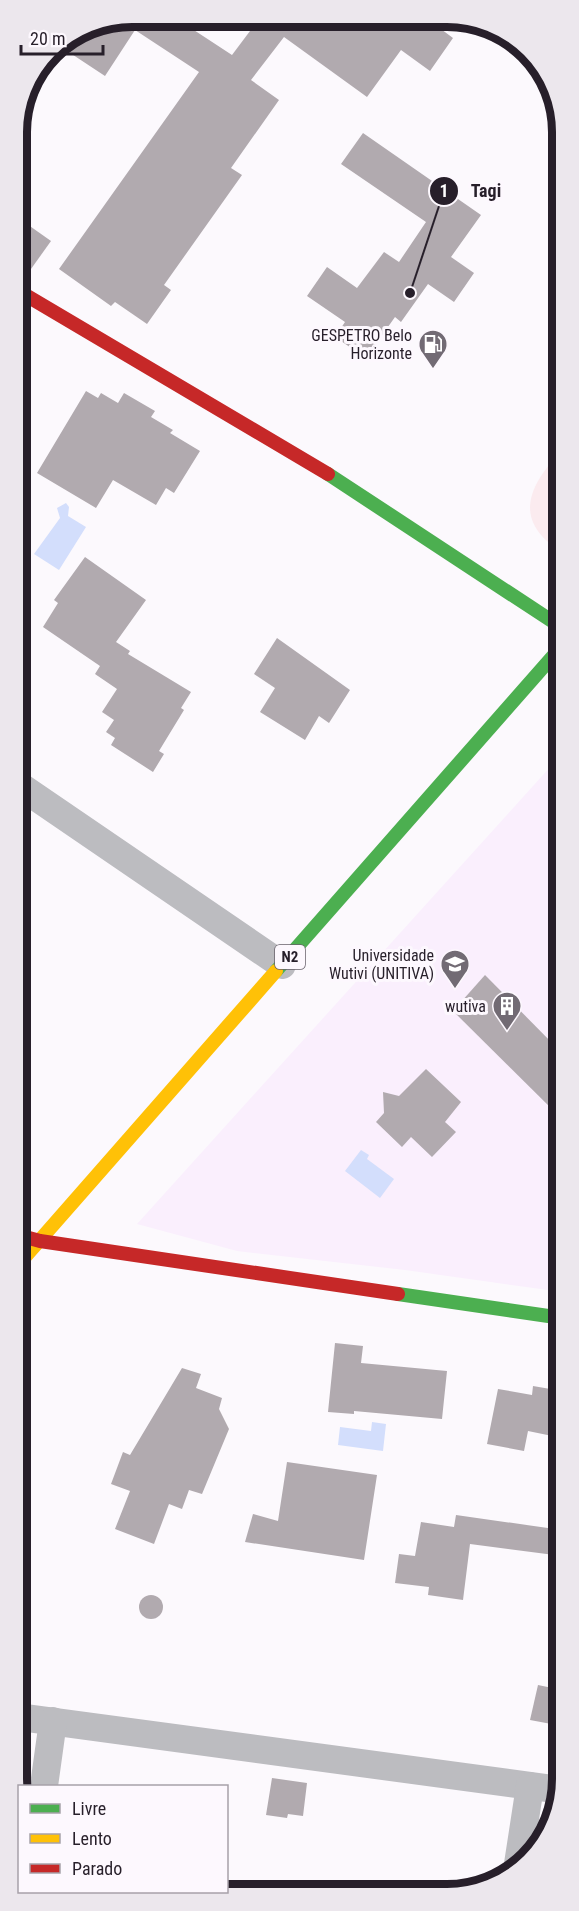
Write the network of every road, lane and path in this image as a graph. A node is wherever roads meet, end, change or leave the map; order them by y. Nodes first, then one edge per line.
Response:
1 (27, 296) edge
2 (552, 621) edge
3 (552, 664) edge
4 (27, 790) edge
5 (282, 965) junction
6 (27, 1238) edge
7 (39, 1241) junction
8 (27, 1255) edge
9 (552, 1317) edge
10 (27, 1718) edge
11 (53, 1721) junction
12 (44, 1785) edge
13 (530, 1786) junction
14 (551, 1789) edge
15 (520, 1854) edge

1 - 2 street
3 - 5 street, N2
4 - 5 street
5 - 7 street, N2
6 - 7 street
7 - 8 street, N2
7 - 9 street
10 - 11 street
11 - 12 street
11 - 13 street
13 - 14 street
13 - 15 street

